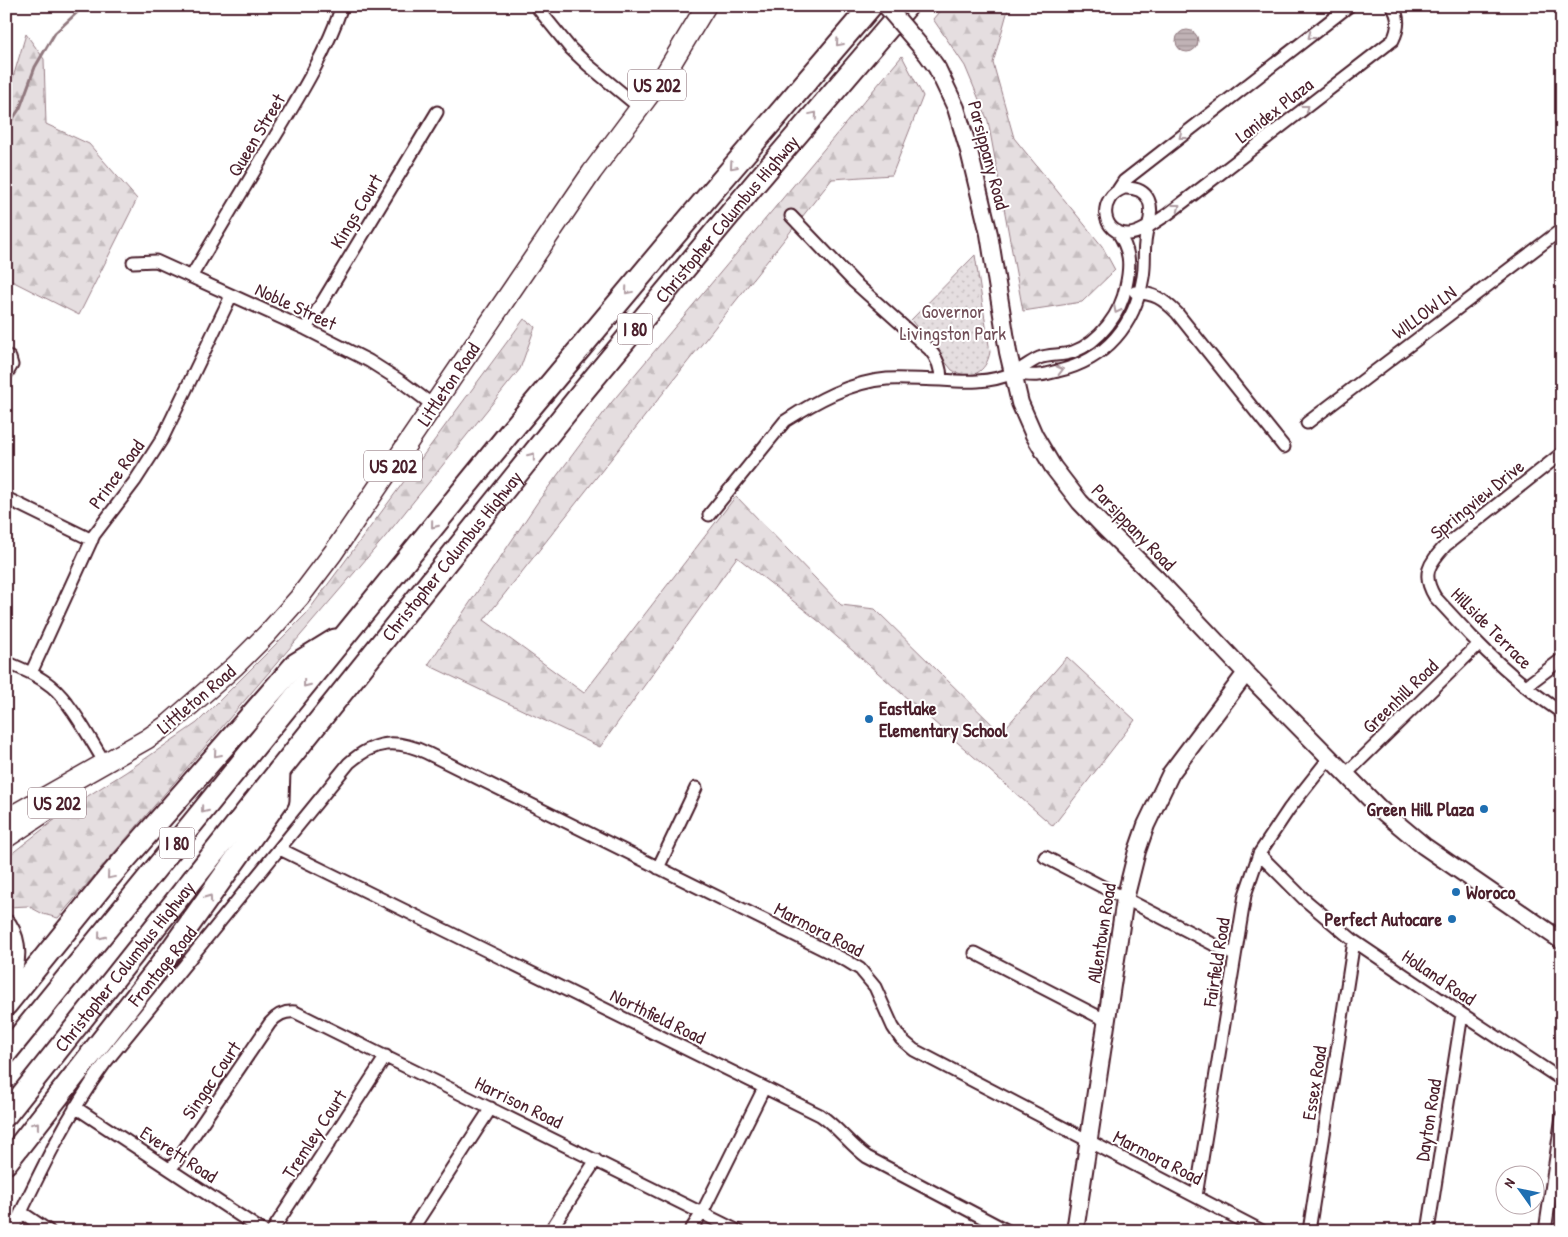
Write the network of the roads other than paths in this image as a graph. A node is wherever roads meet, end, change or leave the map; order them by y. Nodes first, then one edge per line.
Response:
1 (342, 6) edge
2 (536, 6) edge
3 (706, 6) edge
4 (871, 6) edge
5 (886, 6) edge
6 (907, 6) edge
7 (1349, 6) edge
8 (1393, 6) edge
9 (640, 108) junction
10 (437, 112) dead end
11 (1118, 190) junction
12 (791, 216) dead end
13 (1148, 227) junction
14 (1562, 229) edge
15 (1117, 232) junction
16 (133, 262) dead end
17 (191, 277) junction
18 (1125, 290) junction
19 (1140, 292) junction
20 (231, 296) junction
21 (306, 329) junction
22 (6, 355) edge
23 (1012, 374) junction
24 (6, 375) edge
25 (941, 380) junction
26 (434, 406) junction
27 (1307, 423) dead end
28 (1284, 447) dead end
29 (1562, 453) edge
30 (6, 498) edge
31 (708, 515) dead end
32 (92, 540) junction
33 (1428, 581) joint
34 (348, 632) junction
35 (1479, 644) junction
36 (1562, 659) edge
37 (6, 662) edge
38 (31, 673) junction
39 (1246, 673) junction
40 (1526, 686) junction
41 (1562, 713) edge
42 (371, 747) joint
43 (1330, 757) junction
44 (105, 764) junction
45 (279, 771) junction
46 (1346, 774) junction
47 (696, 788) dead end
48 (6, 819) edge
49 (6, 838) edge
50 (280, 849) junction
51 (1259, 854) junction
52 (1045, 857) dead end
53 (658, 868) junction
54 (1125, 899) junction
55 (6, 926) edge
56 (1354, 941) junction
57 (1562, 941) edge
58 (975, 952) dead end
59 (1234, 955) junction
60 (6, 984) edge
61 (6, 1005) edge
62 (283, 1013) joint
63 (1462, 1014) junction
64 (1107, 1021) junction
65 (6, 1054) edge
66 (386, 1056) junction
67 (1562, 1080) edge
68 (764, 1088) junction
69 (75, 1107) junction
70 (491, 1108) junction
71 (6, 1115) edge
72 (1562, 1116) edge
73 (1088, 1142) junction
74 (596, 1160) junction
75 (6, 1164) edge
76 (171, 1169) junction
77 (1196, 1196) junction
78 (21, 1212) junction
79 (702, 1213) junction
80 (12, 1231) edge
81 (49, 1231) edge
82 (263, 1231) edge
83 (272, 1231) edge
84 (411, 1231) edge
85 (550, 1231) edge
86 (690, 1231) edge
87 (738, 1231) edge
88 (1008, 1231) edge
89 (1075, 1231) edge
90 (1262, 1231) edge
91 (1309, 1231) edge
92 (1428, 1231) edge
93 (1545, 1231) edge

1 - 17 street, Queen Street
2 - 9 street
3 - 9 main road, Littleton Road / US 202
4 -> 34 highway, Christopher Columbus Highway / I 80
5 - 23 main road, Parsippany Road, bridge
45 -> 6 highway, Christopher Columbus Highway / I 80
7 -> 11 street, Lanidex Plaza
13 -> 8 street, Lanidex Plaza
9 - 26 main road, Littleton Road / US 202
10 - 21 street, Kings Court
11 - 13 street
11 - 15 street, Lanidex Plaza
12 - 25 street
13 - 15 street, Lanidex Plaza
13 - 19 street
14 - 27 street, WILLOW LN
15 - 18 street, Lanidex Plaza
16 - 17 street, Noble Street
17 - 20 street, Noble Street
18 - 19 street
18 -> 23 street, Lanidex Plaza
23 -> 19 street
19 - 28 street
20 - 21 street, Noble Street
20 - 32 street, Prince Road
21 - 26 street, Noble Street
22 - 24 street
23 - 25 street
23 - 39 main road, Parsippany Road
25 - 31 street
26 - 44 main road, Littleton Road / US 202
29 - 33 street, Springview Drive
30 - 32 street
32 - 38 street, Prince Road
33 - 35 street, Hillside Terrace
34 -> 61 highway
34 -> 65 highway, Christopher Columbus Highway / I 80
35 - 40 street, Hillside Terrace
35 - 46 street, Greenhill Road
36 - 40 street
37 - 38 street
38 - 44 street
39 - 43 main road, Parsippany Road
39 - 54 main road, Allentown Road
40 - 41 street, Hillside Terrace
42 - 50 street, Frontage Road
42 - 53 street, Marmora Road
43 - 46 main road, Parsippany Road
43 - 51 street, Fairfield Road
44 - 48 main road, Littleton Road / US 202
44 - 49 main road, Littleton Road / US 202
45 - 71 highway, Christopher Columbus Highway / I 80
75 -> 45 highway
46 - 57 main road, Parsippany Road
47 - 53 street
50 - 68 street, Northfield Road
50 - 69 street, Frontage Road
51 - 56 street, Holland Road
51 - 59 street, Fairfield Road
52 - 54 street
53 - 73 street, Marmora Road
54 - 59 street
54 - 64 main road, Allentown Road
55 - 60 highway
56 - 63 street, Holland Road
56 - 91 street, Essex Road
58 - 64 street
59 - 77 street, Fairfield Road
62 - 66 street, Harrison Road
62 - 76 street, Singac Court
63 - 67 street, Holland Road
63 - 92 street, Dayton Road
64 - 73 main road, Allentown Road
66 - 70 street, Harrison Road
66 - 83 street, Tremley Court
68 - 79 street
68 - 88 street, Northfield Road
69 - 76 street, Everett Road
69 - 78 street, Frontage Road
70 - 74 street, Harrison Road
70 - 84 street
72 - 93 street
73 - 77 street, Marmora Road
73 - 89 main road, Allentown Road
74 - 79 street, Harrison Road
74 - 85 street
76 - 82 street, Everett Road
77 - 90 street, Marmora Road
78 - 80 street, Frontage Road
78 - 81 street
79 - 86 street
79 - 87 street, Harrison Road

